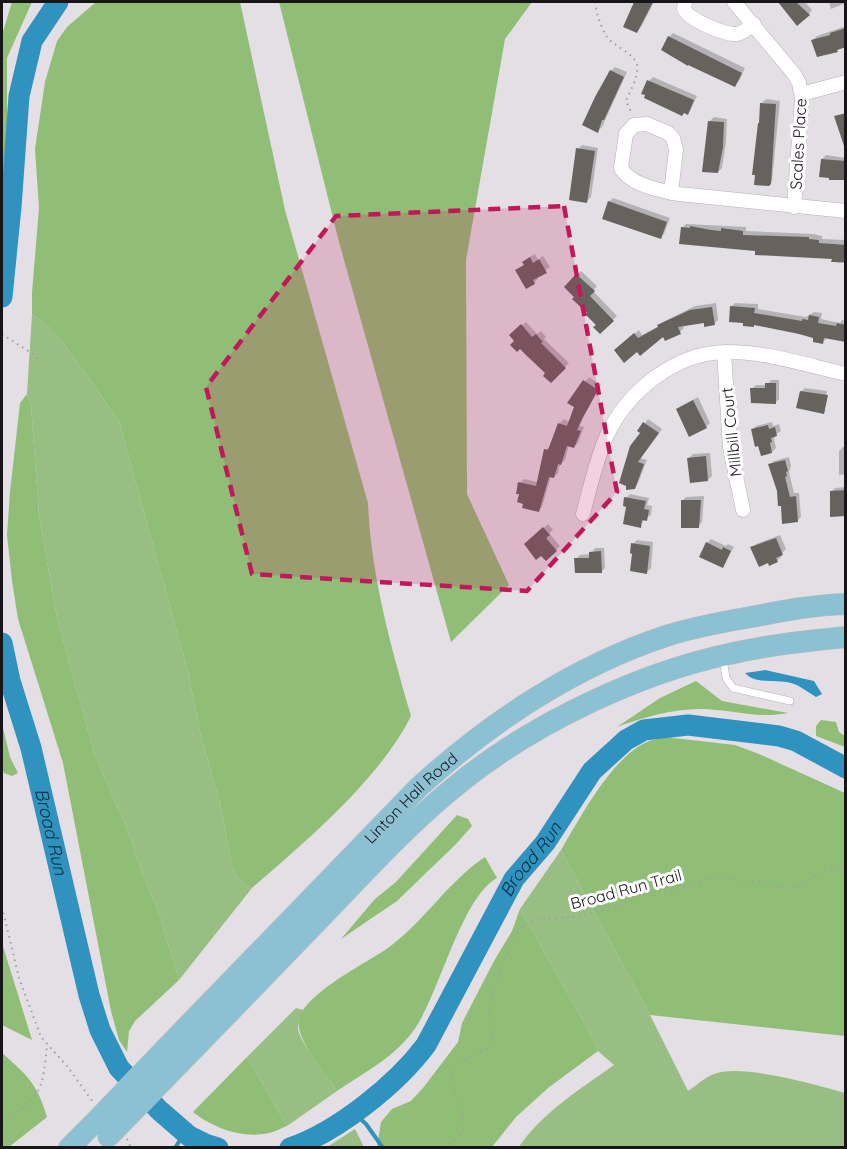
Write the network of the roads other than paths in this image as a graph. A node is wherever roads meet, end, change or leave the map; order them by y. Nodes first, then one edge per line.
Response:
1 (686, 2) edge
2 (734, 2) edge
3 (754, 24) junction
4 (846, 82) edge
5 (802, 94) junction
6 (671, 193) junction
7 (794, 207) junction
8 (846, 212) edge
9 (724, 352) junction
10 (846, 374) edge
11 (743, 510) dead end
12 (583, 514) dead end
13 (846, 604) edge
14 (846, 637) edge
15 (722, 655) junction
16 (790, 701) dead end
17 (174, 1055) junction
18 (100, 1136) edge
19 (69, 1148) edge

1 - 3 street
2 - 3 street, Scales Place
3 - 5 street, Scales Place
4 - 5 street
5 - 7 street, Scales Place
6 - 6 street
6 - 7 street
7 - 8 street
9 - 10 street
9 - 11 street, Millbill Court
9 - 12 street
13 - 17 main road, Linton Hall Road
14 - 15 main road, Linton Hall Road
15 - 16 lane
15 - 17 main road, Linton Hall Road
17 - 18 main road, Linton Hall Road, bridge
18 - 19 main road, Linton Hall Road

